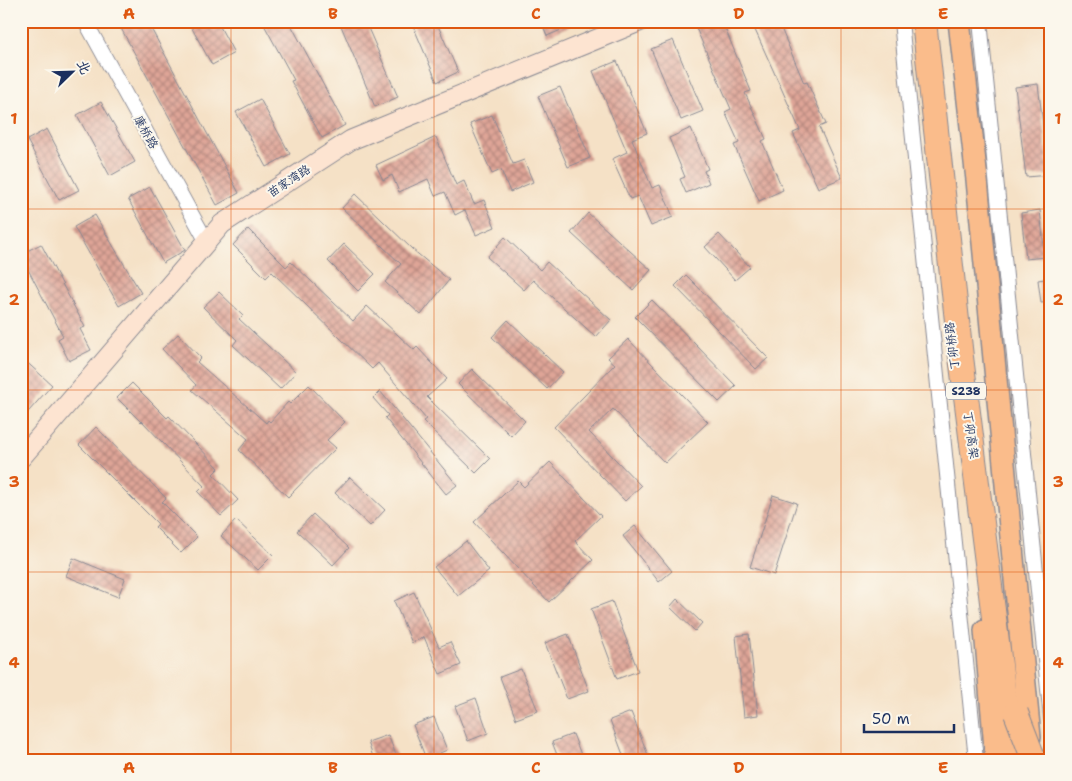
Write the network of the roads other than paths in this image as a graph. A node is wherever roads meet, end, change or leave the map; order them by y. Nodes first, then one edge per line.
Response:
1 (85, 21) edge
2 (641, 21) edge
3 (901, 21) edge
4 (917, 21) edge
5 (924, 21) edge
6 (940, 21) edge
7 (959, 21) edge
8 (980, 21) edge
9 (207, 242) junction
10 (21, 458) edge
11 (1016, 712) junction
12 (1051, 719) edge
13 (976, 760) edge
14 (996, 760) edge
15 (1012, 760) edge
16 (1023, 760) edge
17 (1033, 760) edge

1 - 9 street, 康桥路
2 - 9 street, 苗家湾路
3 - 13 street
4 - 14 main road, 丁卯桥路 / S238
5 - 15 highway, 丁卯高架 / S238
6 - 11 highway, 丁卯高架 / S238
7 - 17 main road, S238
8 - 12 street
9 - 10 street, 苗家湾路
11 - 16 highway, 丁卯高架 / S238, bridge
11 - 17 highway, bridge

